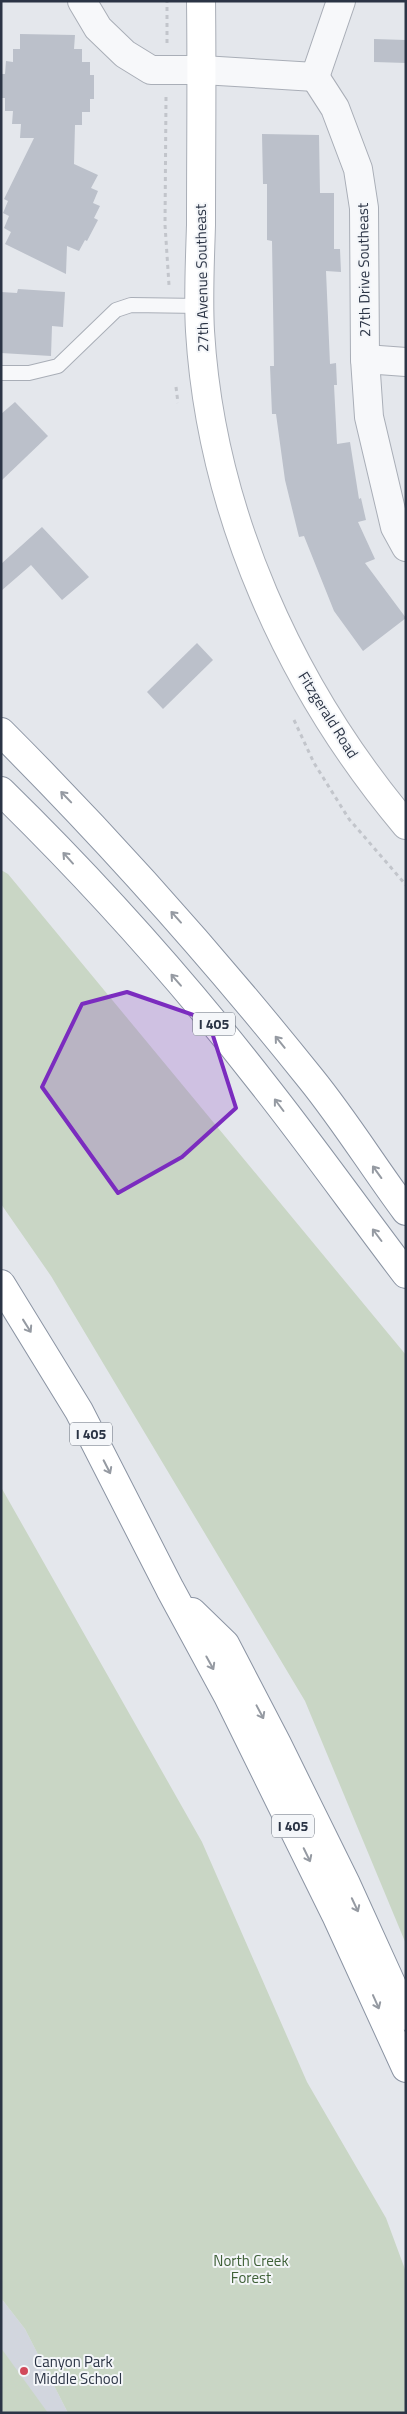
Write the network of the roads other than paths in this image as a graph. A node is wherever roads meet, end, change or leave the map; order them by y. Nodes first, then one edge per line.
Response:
1 (82, 1) edge
2 (201, 1) edge
3 (341, 1) edge
4 (202, 70) junction
5 (315, 77) junction
6 (200, 306) junction
7 (366, 359) junction
8 (406, 362) edge
9 (1, 373) edge
10 (406, 547) edge
11 (266, 596) joint
12 (1, 732) edge
13 (1, 791) edge
14 (406, 825) edge
15 (406, 1212) edge
16 (406, 1274) edge
17 (1, 1284) edge
18 (170, 1589) junction
19 (406, 2016) edge
20 (406, 2068) edge

1 - 4 street
2 - 4 main road, 27th Avenue Southeast
3 - 5 street
4 - 5 street
4 - 6 main road, 27th Avenue Southeast
5 - 7 street, 27th Drive Southeast
6 - 9 lane
6 - 11 main road, 27th Avenue Southeast
7 - 8 street
7 - 10 street, 27th Drive Southeast
11 - 14 main road, Fitzgerald Road
15 -> 12 main road, I 405
16 -> 13 main road, I 405
17 -> 18 main road, I 405
18 -> 19 main road, I 405
18 -> 20 main road, I 405

